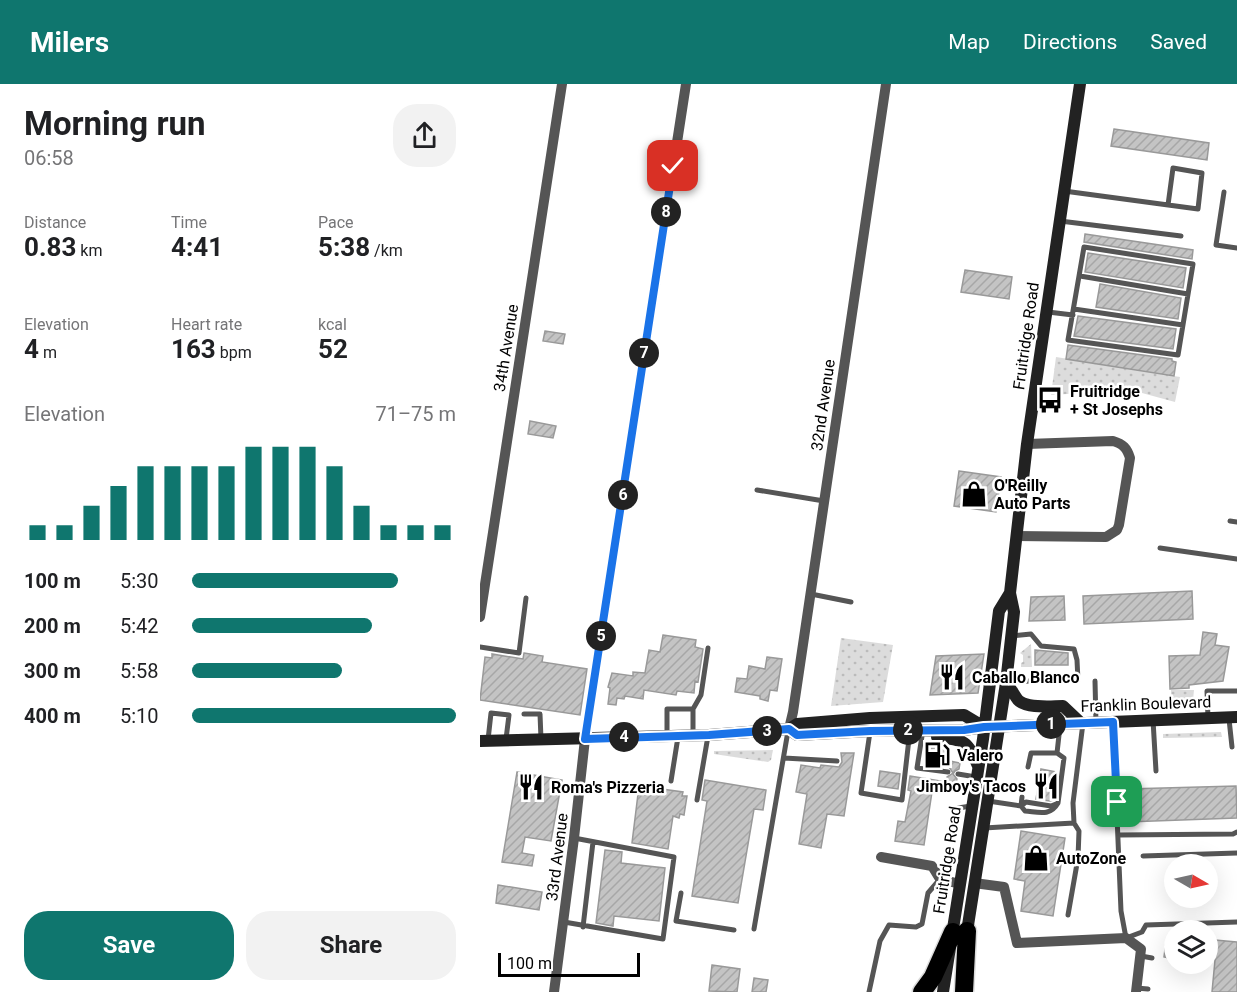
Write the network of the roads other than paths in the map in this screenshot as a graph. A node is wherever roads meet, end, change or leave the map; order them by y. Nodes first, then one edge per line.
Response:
1 (562, 84) edge
2 (686, 84) edge
3 (886, 84) edge
4 (1080, 84) edge
5 (1064, 191) junction
6 (1224, 192) dead end
7 (1168, 205) junction
8 (1060, 221) junction
9 (1181, 236) dead end
10 (1237, 248) edge
11 (1080, 276) junction
12 (1188, 294) junction
13 (1046, 311) junction
14 (1073, 312) junction
15 (1183, 325) junction
16 (1027, 444) junction
17 (758, 490) dead end
18 (824, 501) junction
19 (1230, 521) dead end
20 (1237, 522) edge
21 (1016, 536) junction
22 (1161, 548) dead end
23 (1237, 560) edge
24 (1010, 593) junction
25 (811, 594) junction
26 (526, 598) dead end
27 (851, 602) dead end
28 (480, 616) edge
29 (1011, 636) junction
30 (480, 647) edge
31 (708, 648) dead end
32 (1029, 681) dead end
33 (1078, 681) dead end
34 (1095, 681) dead end
35 (1006, 683) junction
36 (1237, 691) edge
37 (693, 709) junction
38 (524, 714) dead end
39 (1233, 717) edge
40 (1208, 718) junction
41 (1153, 720) junction
42 (1113, 722) junction
43 (1086, 723) junction
44 (1060, 724) junction
45 (984, 727) junction
46 (999, 727) junction
47 (789, 729) junction
48 (870, 731) junction
49 (916, 733) junction
50 (693, 735) junction
51 (709, 735) junction
52 (673, 736) junction
53 (585, 739) junction
54 (541, 740) junction
55 (484, 741) edge
56 (506, 741) junction
57 (1232, 747) dead end
58 (1057, 753) junction
59 (784, 758) junction
60 (837, 761) dead end
61 (1028, 767) dead end
62 (977, 771) junction
63 (1156, 771) dead end
64 (948, 772) dead end
65 (958, 774) dead end
66 (671, 781) dead end
67 (1022, 797) dead end
68 (697, 800) dead end
69 (988, 801) junction
70 (972, 806) junction
71 (1021, 806) junction
72 (958, 808) dead end
73 (1074, 823) junction
74 (984, 828) junction
75 (1237, 832) edge
76 (1118, 835) junction
77 (574, 838) junction
78 (593, 842) junction
79 (1237, 854) edge
80 (1143, 856) dead end
81 (881, 857) dead end
82 (940, 879) junction
83 (974, 883) junction
84 (960, 884) junction
85 (681, 893) dead end
86 (1068, 915) dead end
87 (564, 922) junction
88 (1237, 922) edge
89 (583, 927) junction
90 (754, 929) dead end
91 (734, 930) dead end
92 (960, 932) junction
93 (1126, 938) junction
94 (1141, 956) junction
95 (1152, 958) dead end
96 (1140, 990) edge
97 (554, 992) edge
98 (869, 992) edge
99 (922, 992) edge
100 (943, 992) edge
101 (957, 992) edge
102 (964, 992) edge

1 - 28 street, 34th Avenue
2 - 53 street, 33rd Avenue
3 - 18 street, 32nd Avenue
4 - 5 main road, Fruitridge Road
5 - 7 lane
5 - 8 main road, Fruitridge Road
6 - 10 lane
7 - 7 lane
8 - 9 lane
8 - 13 main road, Fruitridge Road
11 - 12 lane
11 - 12 lane
11 - 14 lane
12 - 15 lane
13 - 14 lane
13 - 16 main road, Fruitridge Road
14 - 15 lane
14 - 15 lane
16 - 21 main road, Fruitridge Road
16 - 21 street
17 - 18 lane
18 - 25 street, 32nd Avenue
19 - 20 lane
21 - 24 main road, Fruitridge Road
22 - 23 lane
24 - 29 main road, Fruitridge Road
24 - 45 main road, Fruitridge Road
25 - 27 lane
25 - 47 street, 32nd Avenue
26 - 30 lane
29 - 33 lane
29 - 35 main road, Fruitridge Road
31 - 37 lane
32 - 35 lane
34 - 43 lane
35 - 43 main road
35 - 46 main road, Fruitridge Road
36 - 40 lane
37 - 50 lane
37 - 52 lane
38 - 54 lane
39 - 40 main road, Franklin Boulevard
39 - 57 lane
40 - 41 main road, Franklin Boulevard
41 - 42 main road, Franklin Boulevard
41 - 63 lane
42 - 43 main road, Franklin Boulevard
42 - 76 lane
43 - 44 main road, Franklin Boulevard
43 - 73 lane
44 - 46 main road, Franklin Boulevard
44 - 58 lane
45 - 46 main road, Franklin Boulevard
45 - 47 main road, Franklin Boulevard
45 - 49 main road, Franklin Boulevard
45 - 62 main road, Fruitridge Road
46 - 69 main road, Fruitridge Road
47 - 48 main road, Franklin Boulevard
47 - 51 main road, Franklin Boulevard
47 - 59 lane
48 - 49 main road, Franklin Boulevard
48 - 49 lane
49 - 62 main road
49 - 64 lane
50 - 51 main road, Franklin Boulevard
50 - 52 main road, Franklin Boulevard
51 - 68 lane
52 - 53 main road, Franklin Boulevard
52 - 66 lane
53 - 54 main road, Franklin Boulevard
53 - 77 street, 33rd Avenue
54 - 56 main road, Franklin Boulevard
55 - 56 main road, Franklin Boulevard
55 - 56 lane
58 - 61 lane
58 - 71 lane
59 - 60 lane
59 - 90 lane
62 - 65 lane
62 - 70 main road, Fruitridge Road
67 - 71 lane
69 - 71 lane
69 - 74 main road, Fruitridge Road
70 - 72 lane
70 - 84 main road, Fruitridge Road
73 - 74 lane
73 - 86 lane
74 - 83 main road, Fruitridge Road
75 - 76 lane
76 - 93 lane
77 - 78 lane
77 - 87 street, 33rd Avenue
78 - 89 lane
78 - 89 lane
79 - 80 lane
81 - 82 street
82 - 84 street
82 - 98 lane
83 - 92 main road, Fruitridge Road
83 - 93 street
84 - 92 main road, Fruitridge Road
85 - 91 lane
87 - 89 lane
87 - 97 street, 33rd Avenue
88 - 93 lane
92 - 99 highway
92 - 100 main road, Fruitridge Road
92 - 101 main road, Fruitridge Road
92 - 102 highway
93 - 94 street
94 - 95 lane
94 - 96 street

